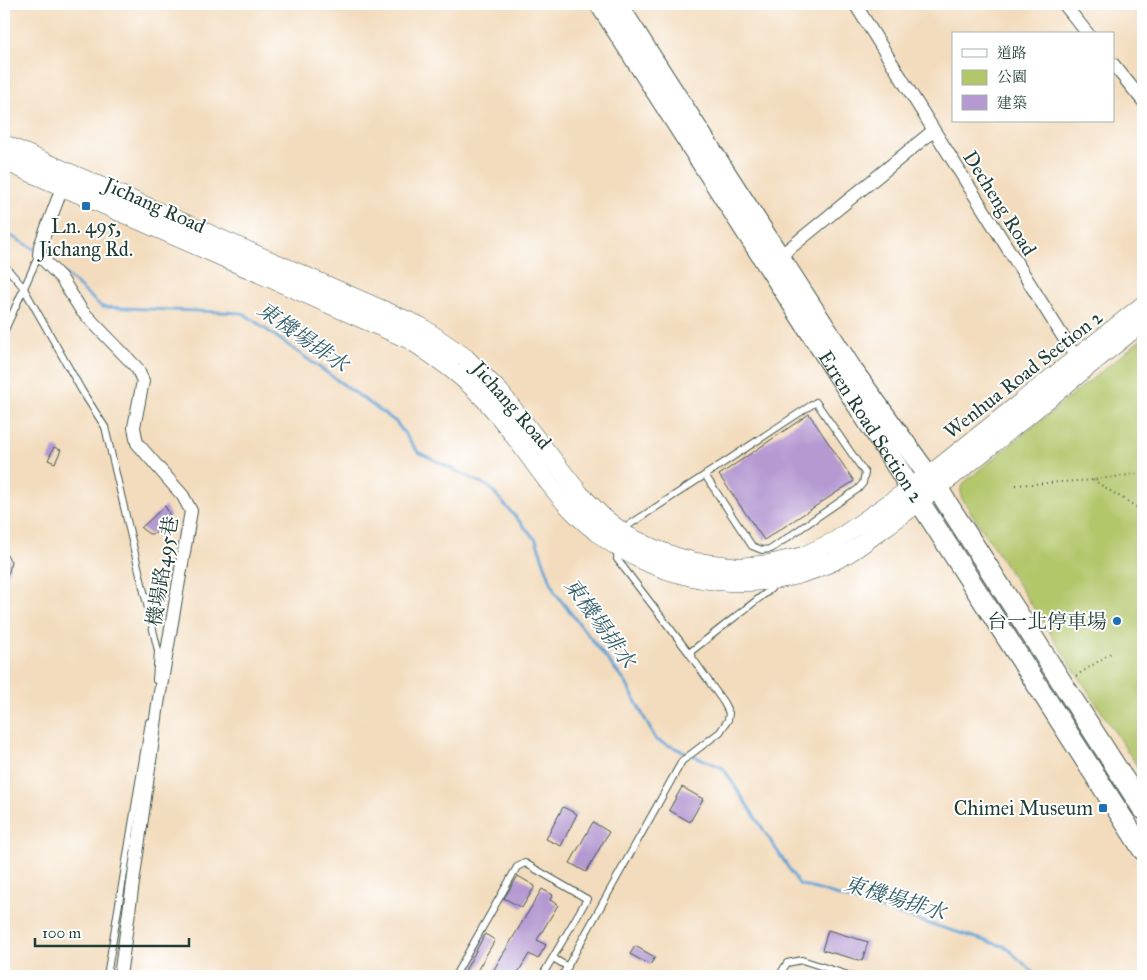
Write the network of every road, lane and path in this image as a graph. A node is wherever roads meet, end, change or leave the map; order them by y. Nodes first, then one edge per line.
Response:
1 (600, 4) edge
2 (617, 4) edge
3 (855, 4) edge
4 (1064, 4) edge
5 (1086, 32) edge
6 (1114, 65) edge
7 (1143, 101) edge
8 (933, 131) junction
9 (4, 144) edge
10 (4, 161) edge
11 (65, 180) junction
12 (40, 251) junction
13 (779, 257) junction
14 (4, 265) edge
15 (23, 287) junction
16 (1143, 305) edge
17 (1143, 322) edge
18 (4, 332) edge
19 (1080, 364) junction
20 (1143, 473) edge
21 (705, 475) junction
22 (1093, 480) junction
23 (933, 482) junction
24 (1016, 485) dead end
25 (916, 496) junction
26 (1143, 511) edge
27 (622, 541) junction
28 (770, 572) junction
29 (689, 653) junction
30 (1111, 653) dead end
31 (1076, 676) dead end
32 (1143, 762) edge
33 (1137, 769) dead end
34 (1143, 809) edge
35 (1143, 850) edge
36 (553, 958) junction
37 (568, 967) junction
38 (106, 976) edge
39 (120, 976) edge
40 (458, 976) edge
41 (542, 976) edge
42 (562, 976) edge
43 (778, 976) edge
44 (851, 976) edge

1 - 25 main road, Erren Road Section 2
2 - 13 main road, Erren Road Section 2
3 - 8 street, Decheng Road
4 - 5 street
6 - 7 street
8 - 13 street
8 - 19 street, Decheng Road
9 - 11 street, Jichang Road
10 - 11 street, Jichang Road
11 - 12 street
11 - 27 street, Jichang Road
12 - 15 lane
12 - 39 street, 機場路495巷
13 - 23 main road, Erren Road Section 2
14 - 15 lane
15 - 18 lane
15 - 38 lane
16 - 19 street, Wenhua Road Section 2
17 - 19 street, Wenhua Road Section 2
19 - 23 street, Wenhua Road Section 2
20 - 22 path
21 - 21 lane
21 - 27 lane
22 - 24 path
22 - 26 path
23 - 25 street, Jichang Road
23 - 34 main road, Erren Road Section 2
25 - 28 street, Jichang Road
25 - 35 main road, Erren Road Section 2
27 - 28 street, Jichang Road
27 - 29 lane
28 - 29 lane
29 - 37 lane
30 - 31 path
32 - 33 path
36 - 37 lane
36 - 40 lane
36 - 41 lane
37 - 42 lane
43 - 44 lane

